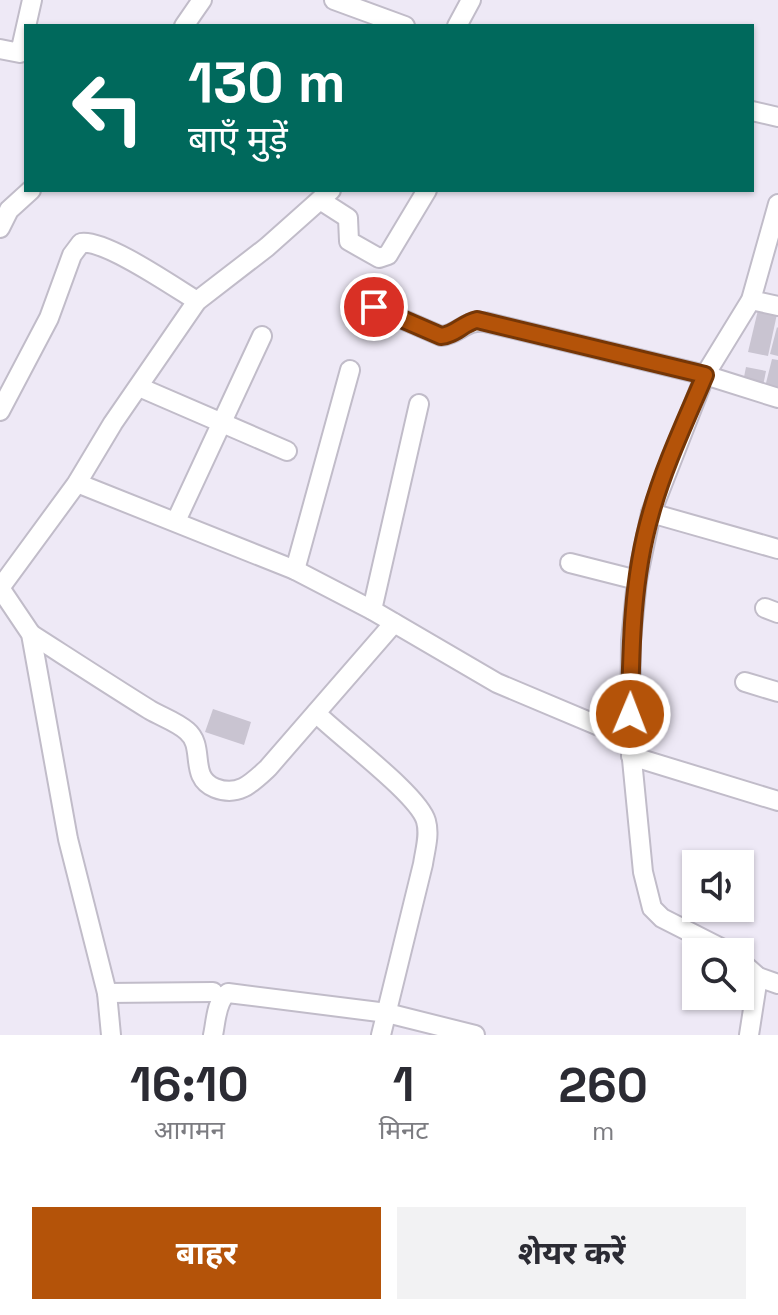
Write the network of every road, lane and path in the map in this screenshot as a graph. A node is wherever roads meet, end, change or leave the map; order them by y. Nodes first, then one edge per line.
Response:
1 (32, 0) edge
2 (202, 0) edge
3 (334, 0) edge
4 (471, 0) edge
5 (28, 24) edge
6 (185, 24) edge
7 (400, 24) edge
8 (458, 24) edge
9 (0, 49) edge
10 (23, 53) edge
11 (754, 111) edge
12 (778, 117) edge
13 (28, 192) edge
14 (426, 192) edge
15 (325, 195) edge
16 (778, 204) edge
17 (5, 208) edge
18 (0, 228) edge
19 (751, 300) junction
20 (197, 301) junction
21 (778, 306) edge
22 (374, 307) dead end
23 (262, 336) dead end
24 (350, 370) dead end
25 (705, 375) junction
26 (139, 387) junction
27 (778, 398) edge
28 (419, 404) dead end
29 (0, 411) edge
30 (221, 423) junction
31 (287, 451) dead end
32 (77, 483) junction
33 (651, 513) junction
34 (176, 521) junction
35 (778, 549) edge
36 (570, 563) dead end
37 (295, 570) junction
38 (637, 580) junction
39 (0, 588) edge
40 (372, 610) junction
41 (394, 623) junction
42 (31, 634) junction
43 (745, 682) dead end
44 (778, 692) edge
45 (316, 713) junction
46 (630, 748) junction
47 (778, 801) edge
48 (701, 938) edge
49 (754, 973) edge
50 (758, 977) junction
51 (778, 984) edge
52 (213, 992) dead end
53 (107, 993) junction
54 (387, 1013) junction
55 (111, 1035) edge
56 (213, 1035) edge
57 (381, 1035) edge
58 (475, 1035) edge
59 (749, 1035) edge

1 - 5 street
2 - 6 street
3 - 7 street
4 - 8 street
9 - 10 street
11 - 12 street
13 - 17 street
14 - 15 street
15 - 20 street
16 - 19 street
17 - 18 street
19 - 21 street
19 - 25 street
20 - 26 street
20 - 29 street
22 - 25 street
23 - 30 street
24 - 37 street
25 - 27 street
25 - 33 street
26 - 30 street
26 - 32 street
28 - 40 street
30 - 31 street
30 - 34 street
32 - 34 street
32 - 39 street
33 - 35 street
33 - 38 street
34 - 37 street
36 - 38 street
37 - 40 street
38 - 46 street
39 - 42 street
40 - 41 street
41 - 45 street
41 - 46 street
42 - 45 street
42 - 53 street
43 - 44 street
45 - 54 street
46 - 47 street
46 - 48 street
49 - 50 street
50 - 51 street
50 - 59 street
52 - 53 street
53 - 55 street
54 - 56 street
54 - 57 street
54 - 58 street

